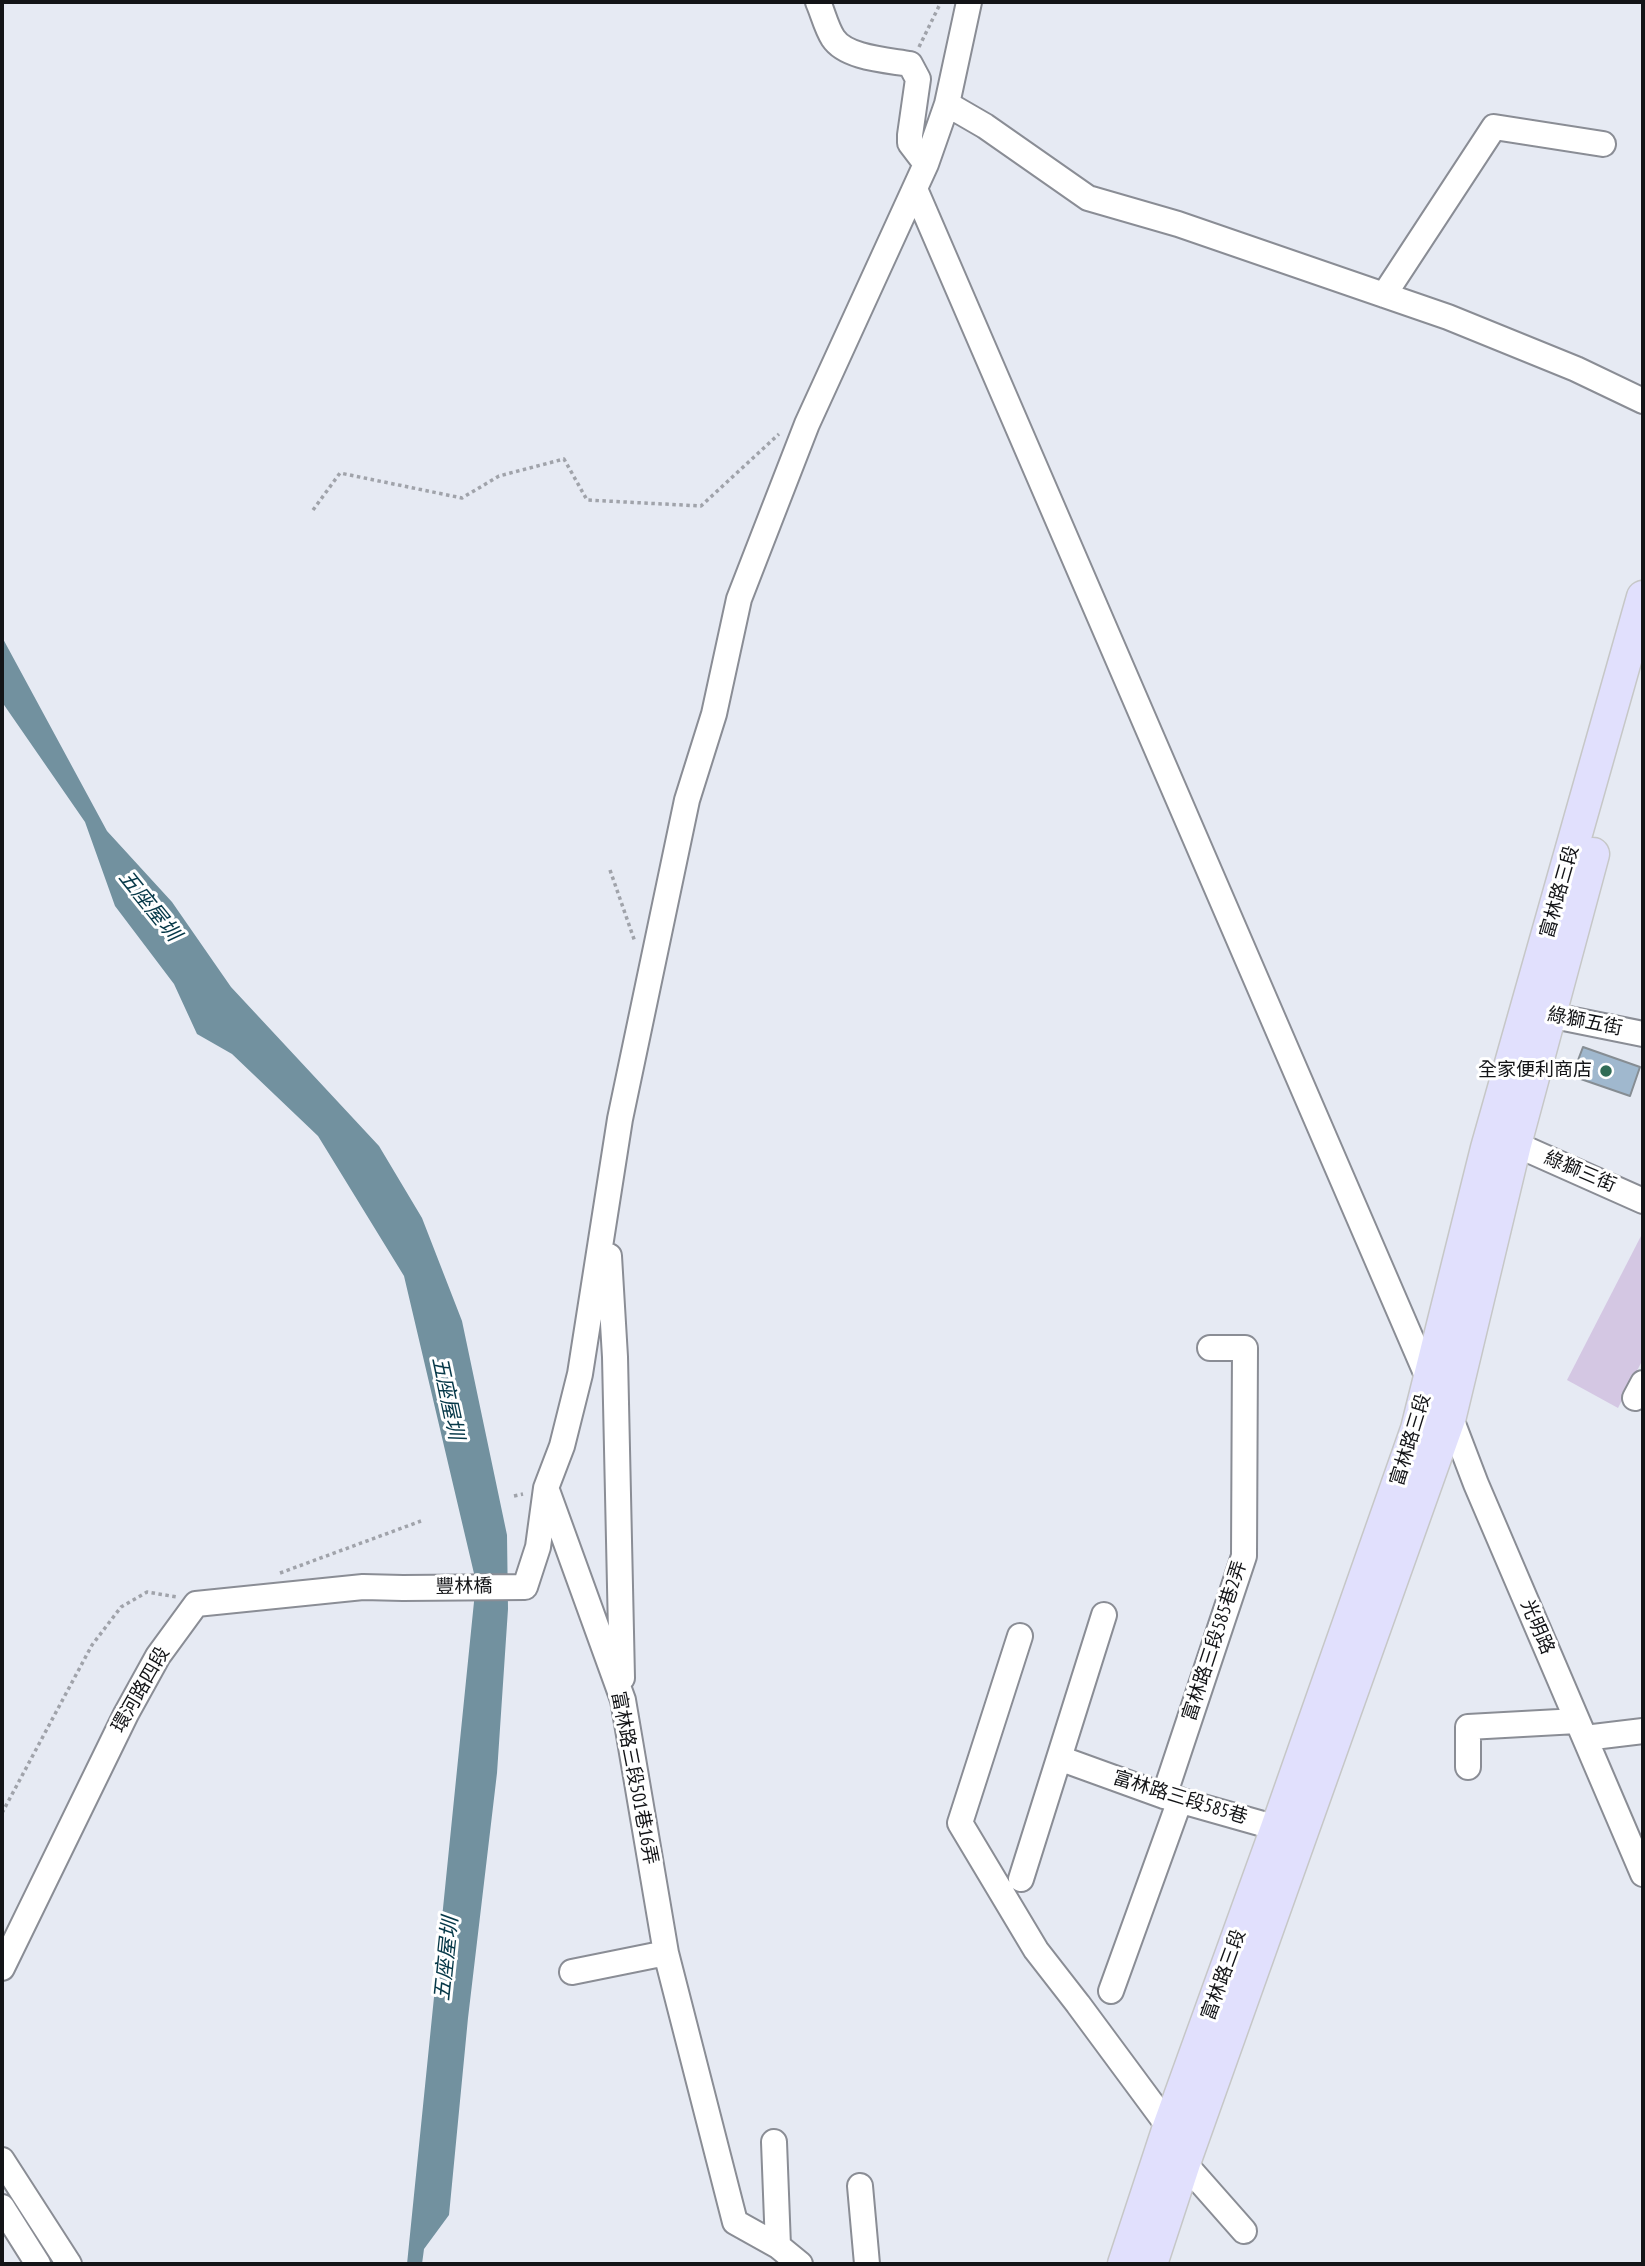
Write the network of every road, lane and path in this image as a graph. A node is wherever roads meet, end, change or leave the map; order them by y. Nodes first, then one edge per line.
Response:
1 (818, 2) edge
2 (941, 2) edge
3 (969, 2) edge
4 (910, 64) junction
5 (947, 104) junction
6 (1603, 144) dead end
7 (926, 164) junction
8 (915, 189) junction
9 (1384, 295) junction
10 (1643, 401) edge
11 (782, 431) dead end
12 (313, 510) dead end
13 (1643, 597) edge
14 (1643, 674) edge
15 (610, 870) dead end
16 (636, 942) dead end
17 (1538, 1012) junction
18 (1643, 1034) edge
19 (1515, 1144) junction
20 (1643, 1200) edge
21 (607, 1208) junction
22 (1209, 1348) dead end
23 (1429, 1380) junction
24 (1450, 1416) junction
25 (546, 1488) junction
26 (421, 1521) dead end
27 (271, 1576) dead end
28 (196, 1604) junction
29 (1104, 1615) dead end
30 (1020, 1636) dead end
31 (622, 1700) junction
32 (1581, 1730) junction
33 (1643, 1731) edge
34 (1059, 1758) junction
35 (1468, 1767) dead end
36 (1172, 1798) junction
37 (2, 1813) edge
38 (1289, 1833) junction
39 (1643, 1874) edge
40 (1021, 1879) dead end
41 (666, 1953) junction
42 (2, 1968) edge
43 (572, 1972) dead end
44 (1111, 1991) dead end
45 (774, 2142) dead end
46 (1171, 2147) junction
47 (2, 2160) edge
48 (860, 2186) dead end
49 (2, 2207) edge
50 (1244, 2231) dead end
51 (778, 2246) junction
52 (38, 2264) edge
53 (69, 2264) edge
54 (800, 2264) edge
55 (867, 2264) edge
56 (1124, 2264) edge
57 (1151, 2264) edge

1 - 4 street
2 - 4 path
3 - 5 street
4 - 7 street
5 - 7 street
5 - 9 street
6 - 9 street
7 - 8 street
8 - 21 street
8 - 23 street, 光明路
9 - 10 street
11 - 12 path
13 - 17 main road, 富林路三段
14 - 17 main road, 富林路三段
15 - 16 path
17 - 18 street, 綠獅五街
17 - 19 main road, 富林路三段
17 - 23 main road, 富林路三段
19 - 20 street, 綠獅三街
19 - 24 main road, 富林路三段
21 - 25 street
21 - 31 street
22 - 36 street, 富林路三段585巷2弄
23 - 24 street, 光明路
23 - 38 main road, 富林路三段
24 - 32 street, 光明路
24 - 38 main road, 富林路三段
25 - 28 street, 豐林橋
25 - 31 street, 富林路三段501巷16弄
26 - 27 path
28 - 37 path
28 - 42 street, 環河路四段
29 - 34 street
30 - 46 street
31 - 41 street, 富林路三段501巷16弄
32 - 33 street
32 - 35 street
32 - 39 street, 光明路
34 - 36 street, 富林路三段585巷
34 - 40 street
36 - 38 street, 富林路三段585巷
36 - 44 street
38 - 46 main road, 富林路三段
41 - 43 street
41 - 51 street, 富林路三段501巷16弄
45 - 51 street
46 - 50 street
46 - 56 main road, 富林路三段
46 - 57 main road, 富林路三段
47 - 53 street
48 - 55 street
49 - 52 street
51 - 54 street, 富林路三段501巷16弄

